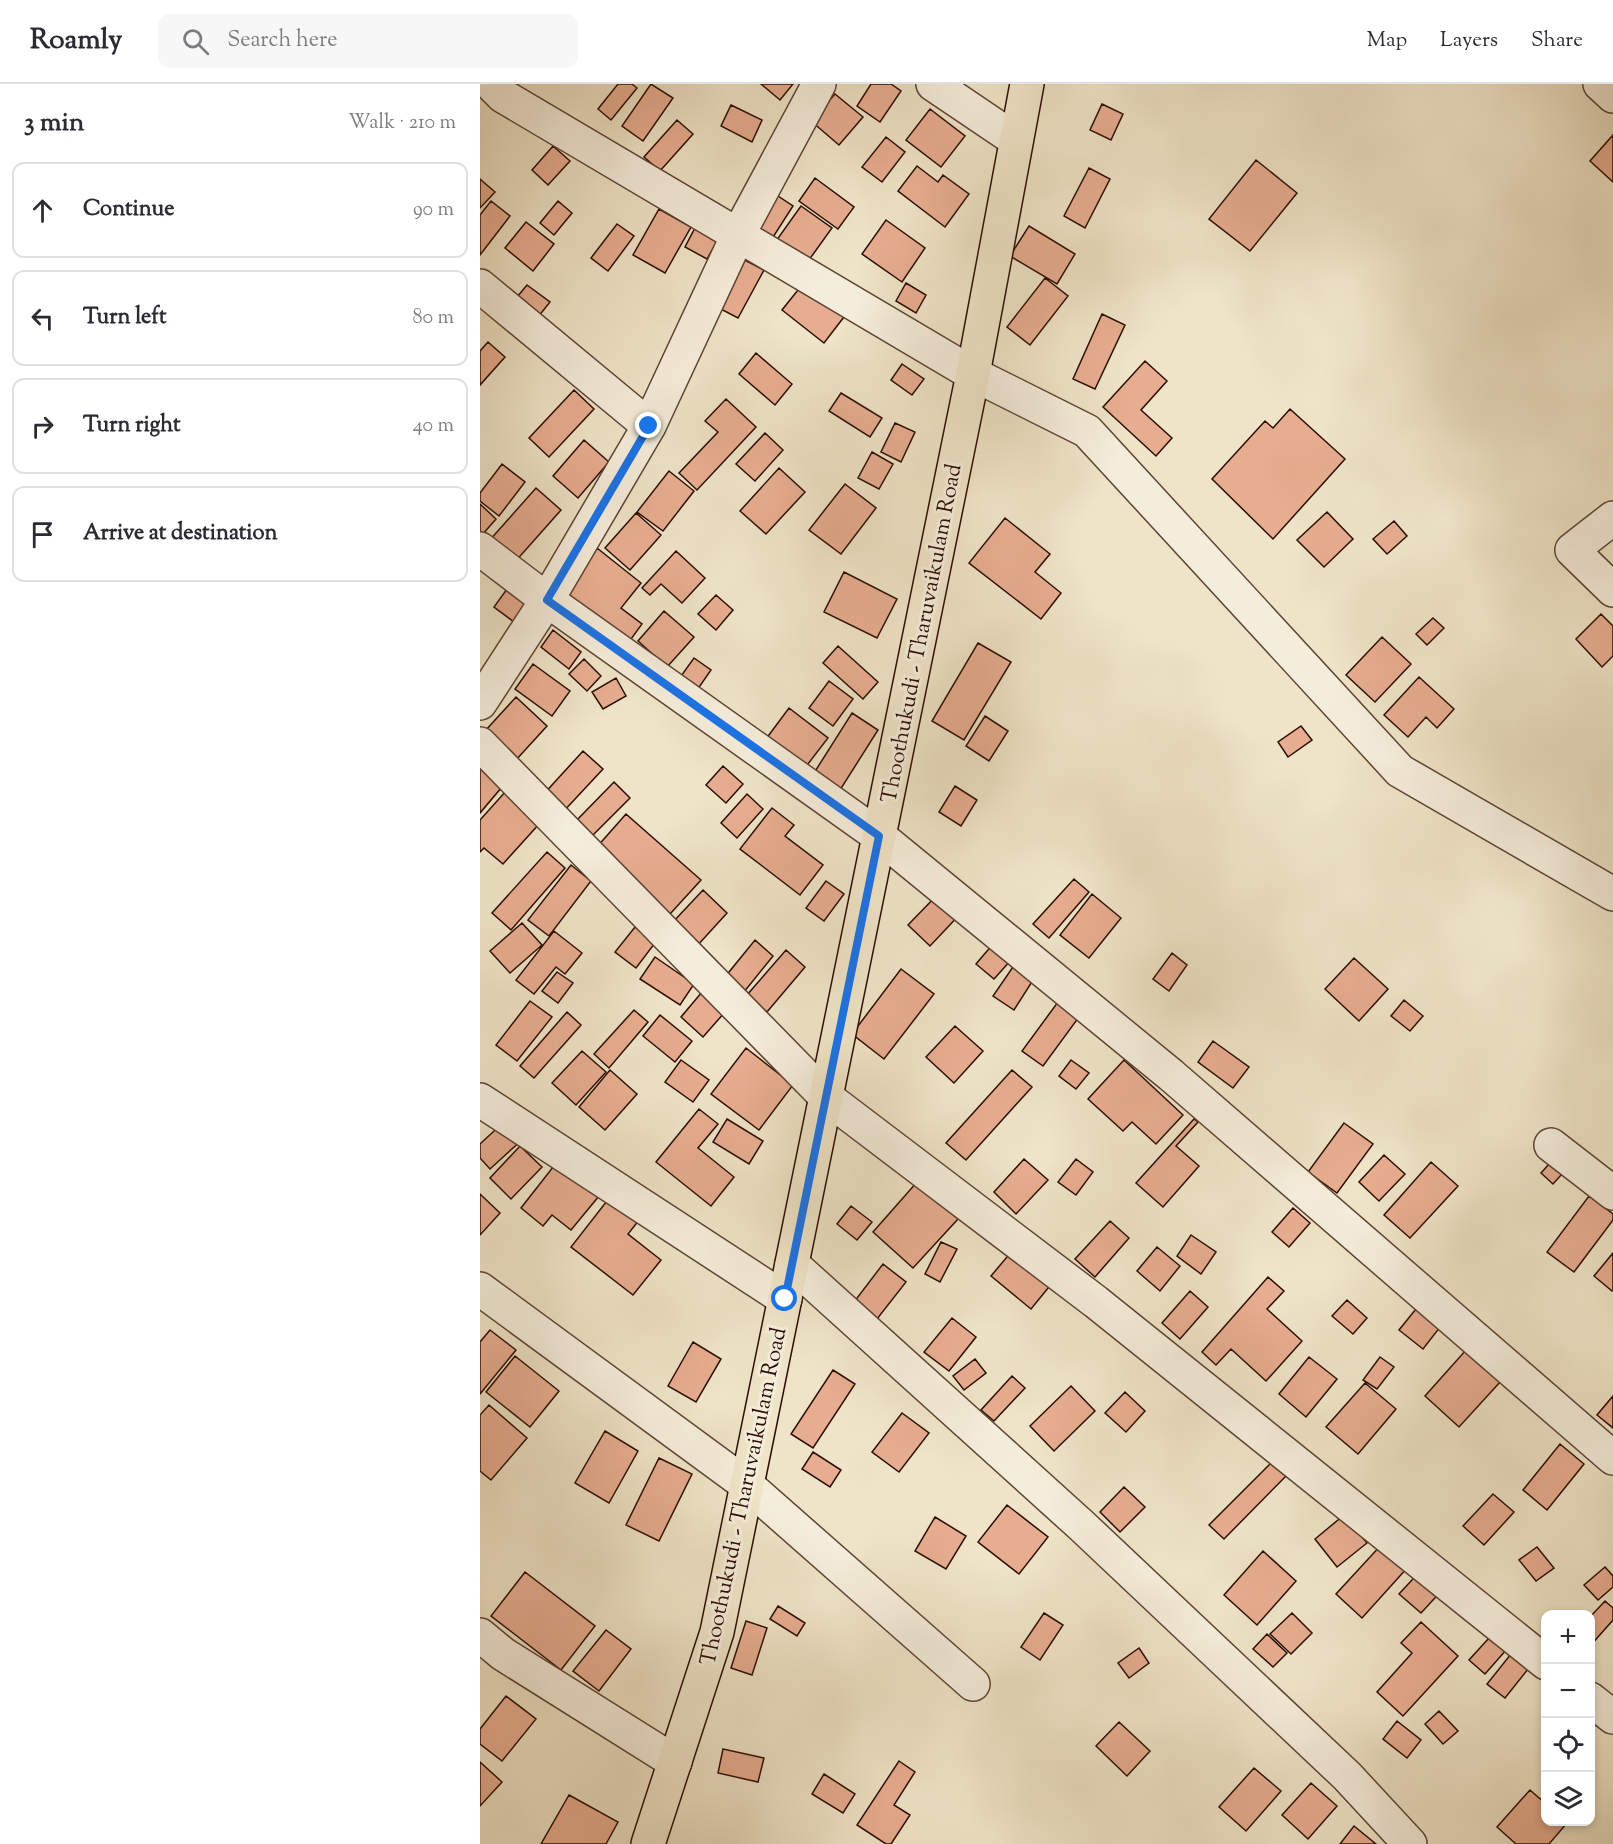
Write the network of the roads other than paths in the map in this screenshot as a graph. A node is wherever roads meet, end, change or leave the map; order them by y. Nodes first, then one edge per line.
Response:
1 (491, 84) edge
2 (819, 84) edge
3 (933, 84) edge
4 (1027, 84) edge
5 (1600, 84) edge
6 (1613, 96) edge
7 (1016, 140) junction
8 (738, 235) junction
9 (480, 286) edge
10 (973, 374) junction
11 (649, 426) junction
12 (1613, 518) edge
13 (480, 549) edge
14 (1613, 590) edge
15 (547, 600) junction
16 (480, 702) edge
17 (480, 744) edge
18 (879, 836) junction
19 (1613, 894) edge
20 (826, 1097) junction
21 (480, 1100) edge
22 (1551, 1144) dead end
23 (1613, 1193) edge
24 (792, 1264) junction
25 (480, 1289) edge
26 (785, 1299) junction
27 (1613, 1458) edge
28 (747, 1485) junction
29 (480, 1635) edge
30 (1541, 1660) edge
31 (973, 1684) dead end
32 (1595, 1703) edge
33 (1613, 1717) edge
34 (675, 1762) junction
35 (653, 1842) edge
36 (1410, 1844) edge

1 - 8 street
2 - 8 street
3 - 7 street
4 - 7 main road, Thoothukudi - Tharuvaikulam Road
5 - 6 street
7 - 10 main road, Thoothukudi - Tharuvaikulam Road
8 - 10 street
8 - 11 street
9 - 11 street
10 - 18 main road, Thoothukudi - Tharuvaikulam Road
10 - 19 street
11 - 15 street
12 - 14 street
13 - 15 street
15 - 16 street
15 - 18 street
17 - 20 street
18 - 20 main road, Thoothukudi - Tharuvaikulam Road
18 - 27 street
20 - 24 main road, Thoothukudi - Tharuvaikulam Road
20 - 30 street
21 - 26 street
22 - 23 street
24 - 26 main road, Thoothukudi - Tharuvaikulam Road
24 - 36 street
25 - 28 street
26 - 28 main road, Thoothukudi - Tharuvaikulam Road
28 - 31 street
28 - 34 main road, Thoothukudi - Tharuvaikulam Road
29 - 34 street
32 - 33 street
34 - 35 main road, Thoothukudi - Tharuvaikulam Road

